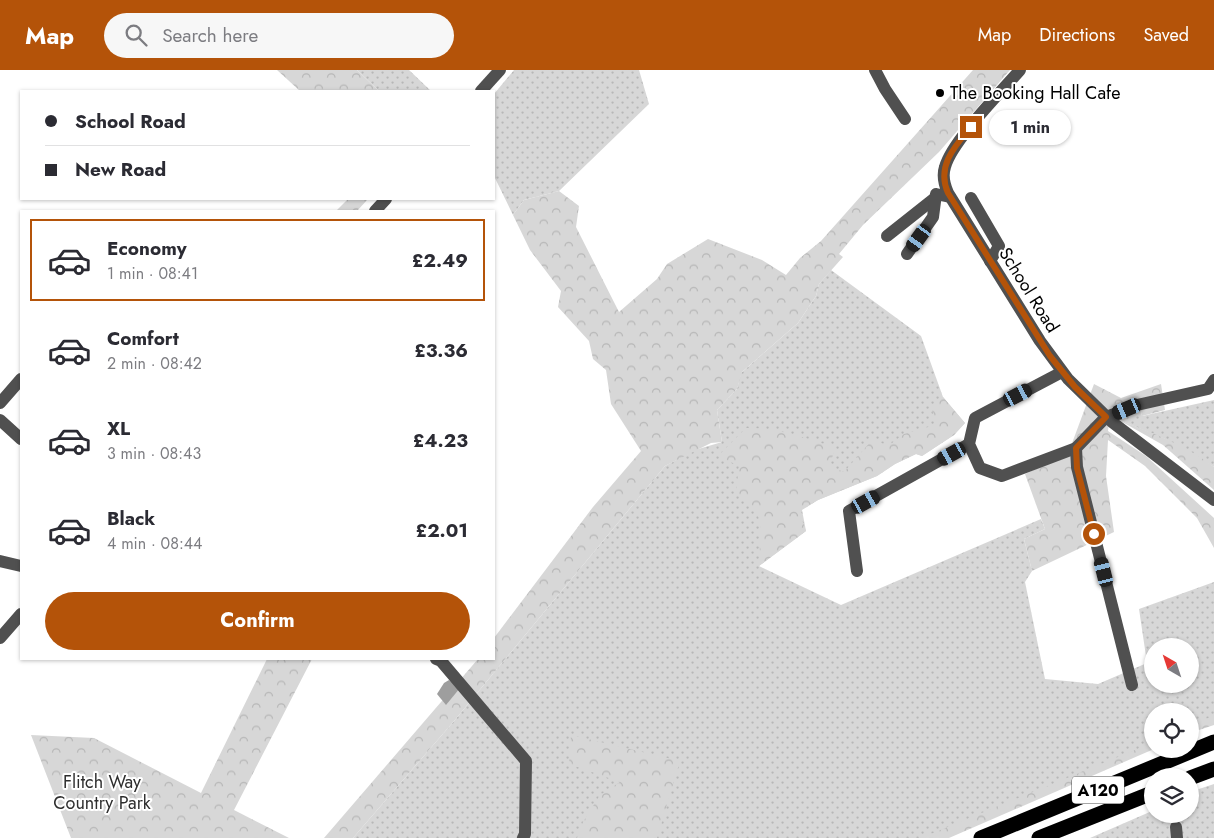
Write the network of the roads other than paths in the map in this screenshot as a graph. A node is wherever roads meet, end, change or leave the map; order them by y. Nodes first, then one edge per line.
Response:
1 (500, 70) edge
2 (875, 70) edge
3 (1020, 70) edge
4 (482, 90) edge
5 (905, 119) dead end
6 (950, 197) junction
7 (935, 198) junction
8 (971, 198) dead end
9 (385, 200) edge
10 (376, 210) edge
11 (887, 236) dead end
12 (907, 254) dead end
13 (990, 261) junction
14 (1062, 372) junction
15 (1214, 380) edge
16 (20, 381) edge
17 (0, 403) edge
18 (1106, 417) junction
19 (0, 420) edge
20 (20, 438) edge
21 (970, 444) junction
22 (1076, 448) junction
23 (1214, 500) edge
24 (0, 561) edge
25 (20, 566) edge
26 (857, 571) dead end
27 (20, 615) edge
28 (0, 638) edge
29 (438, 660) edge
30 (1132, 685) dead end
31 (1214, 742) edge
32 (1214, 769) edge
33 (1199, 775) edge
34 (1144, 796) edge
35 (523, 838) edge
36 (981, 838) edge
37 (1040, 838) edge

1 - 4 street
2 - 5 street
3 - 6 street, School Road
6 - 7 street
6 - 13 street, School Road
7 - 11 street
7 - 12 street
8 - 13 street
9 - 10 street
13 - 14 street, School Road
14 - 18 street, School Road
14 - 21 street
15 - 18 street
16 - 17 street
18 - 22 street
18 - 23 street, School Road
19 - 20 street
21 - 22 street
21 - 26 street
22 - 30 street
24 - 25 street
27 - 28 street
29 - 35 street
31 - 36 highway, A120
32 - 33 highway
34 - 37 highway, A120

